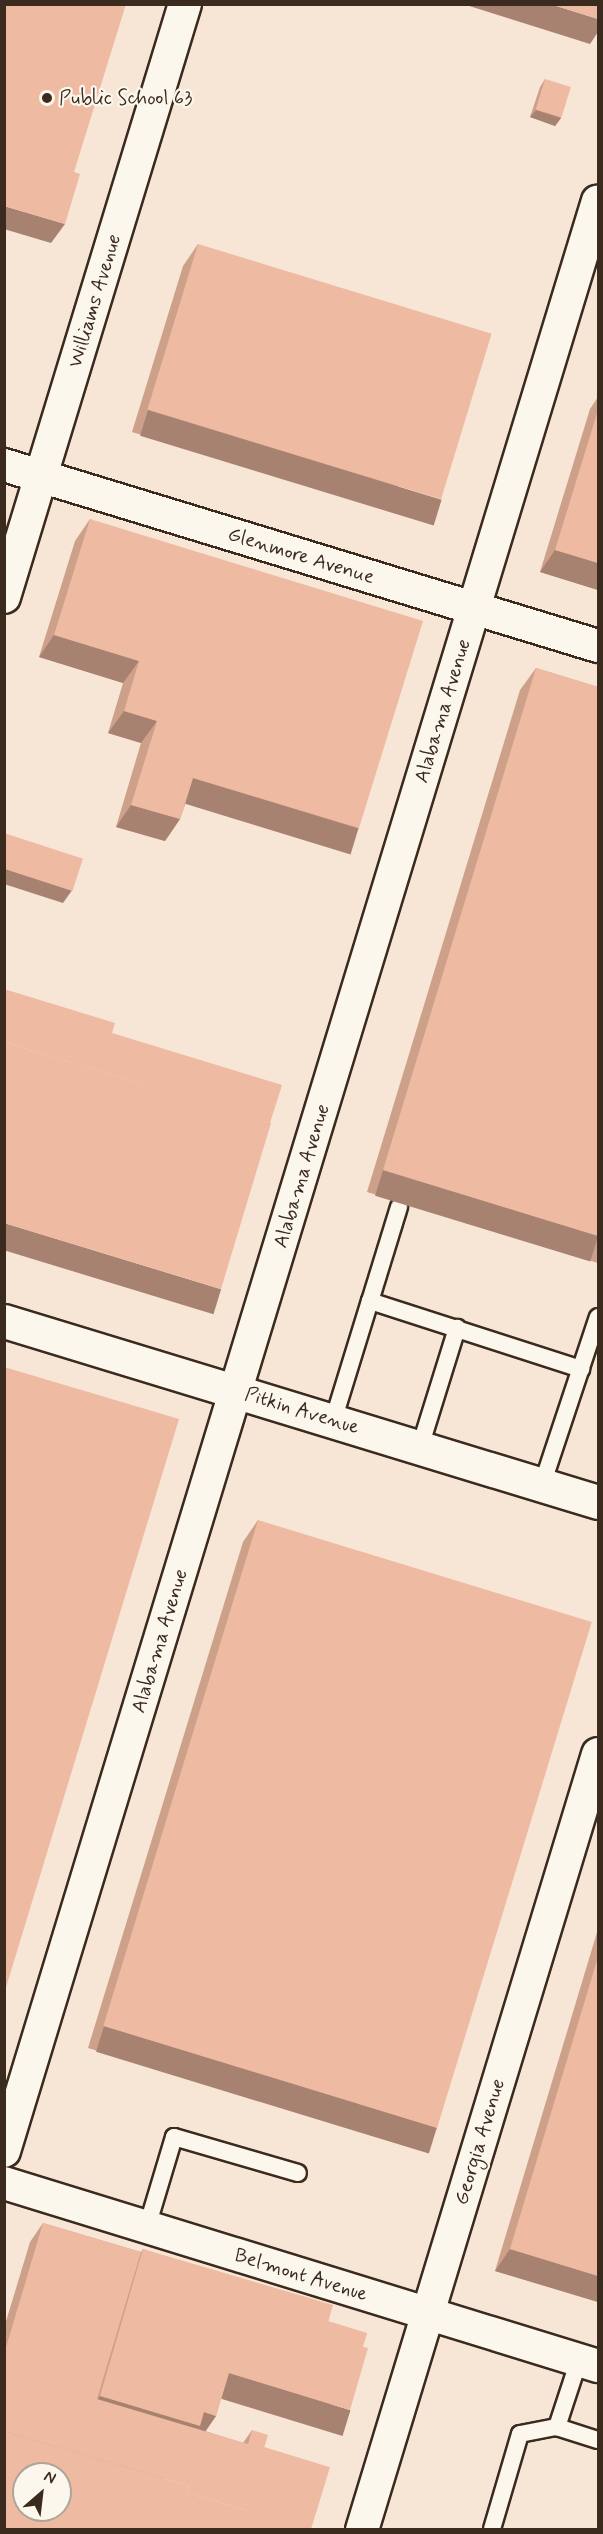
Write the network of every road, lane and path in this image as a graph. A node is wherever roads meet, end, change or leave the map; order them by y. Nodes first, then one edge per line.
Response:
1 (185, 4) edge
2 (598, 201) edge
3 (4, 465) edge
4 (41, 476) junction
5 (4, 597) edge
6 (474, 609) junction
7 (598, 646) edge
8 (399, 1207) dead end
9 (370, 1300) junction
10 (598, 1317) edge
11 (4, 1321) edge
12 (457, 1328) junction
13 (581, 1369) junction
14 (237, 1391) junction
15 (333, 1420) junction
16 (420, 1447) junction
17 (542, 1485) junction
18 (598, 1502) edge
19 (598, 1754) edge
20 (4, 2151) edge
21 (298, 2173) dead end
22 (4, 2183) edge
23 (147, 2227) junction
24 (427, 2314) junction
25 (589, 2363) edge
26 (557, 2427) junction
27 (598, 2440) edge
28 (362, 2529) edge
29 (492, 2529) edge

1 - 4 street, Williams Avenue
2 - 6 street, Alabama Avenue
3 - 4 street, Glenmore Avenue
4 - 5 street, Williams Avenue
4 - 6 street, Glenmore Avenue
6 - 7 street, Glenmore Avenue
6 - 14 street, Alabama Avenue
8 - 9 lane
9 - 12 lane
9 - 15 lane
10 - 13 lane
11 - 14 street, Pitkin Avenue
12 - 13 lane
12 - 16 lane
13 - 17 lane
14 - 15 street, Pitkin Avenue
14 - 20 street, Alabama Avenue
15 - 16 street, Pitkin Avenue
16 - 17 street, Pitkin Avenue
17 - 18 street, Pitkin Avenue
19 - 24 street, Georgia Avenue
21 - 23 lane
22 - 23 street, Belmont Avenue
23 - 24 street, Belmont Avenue
24 - 25 street, Belmont Avenue
24 - 28 street, Georgia Avenue
25 - 26 lane
26 - 27 lane
26 - 29 lane

